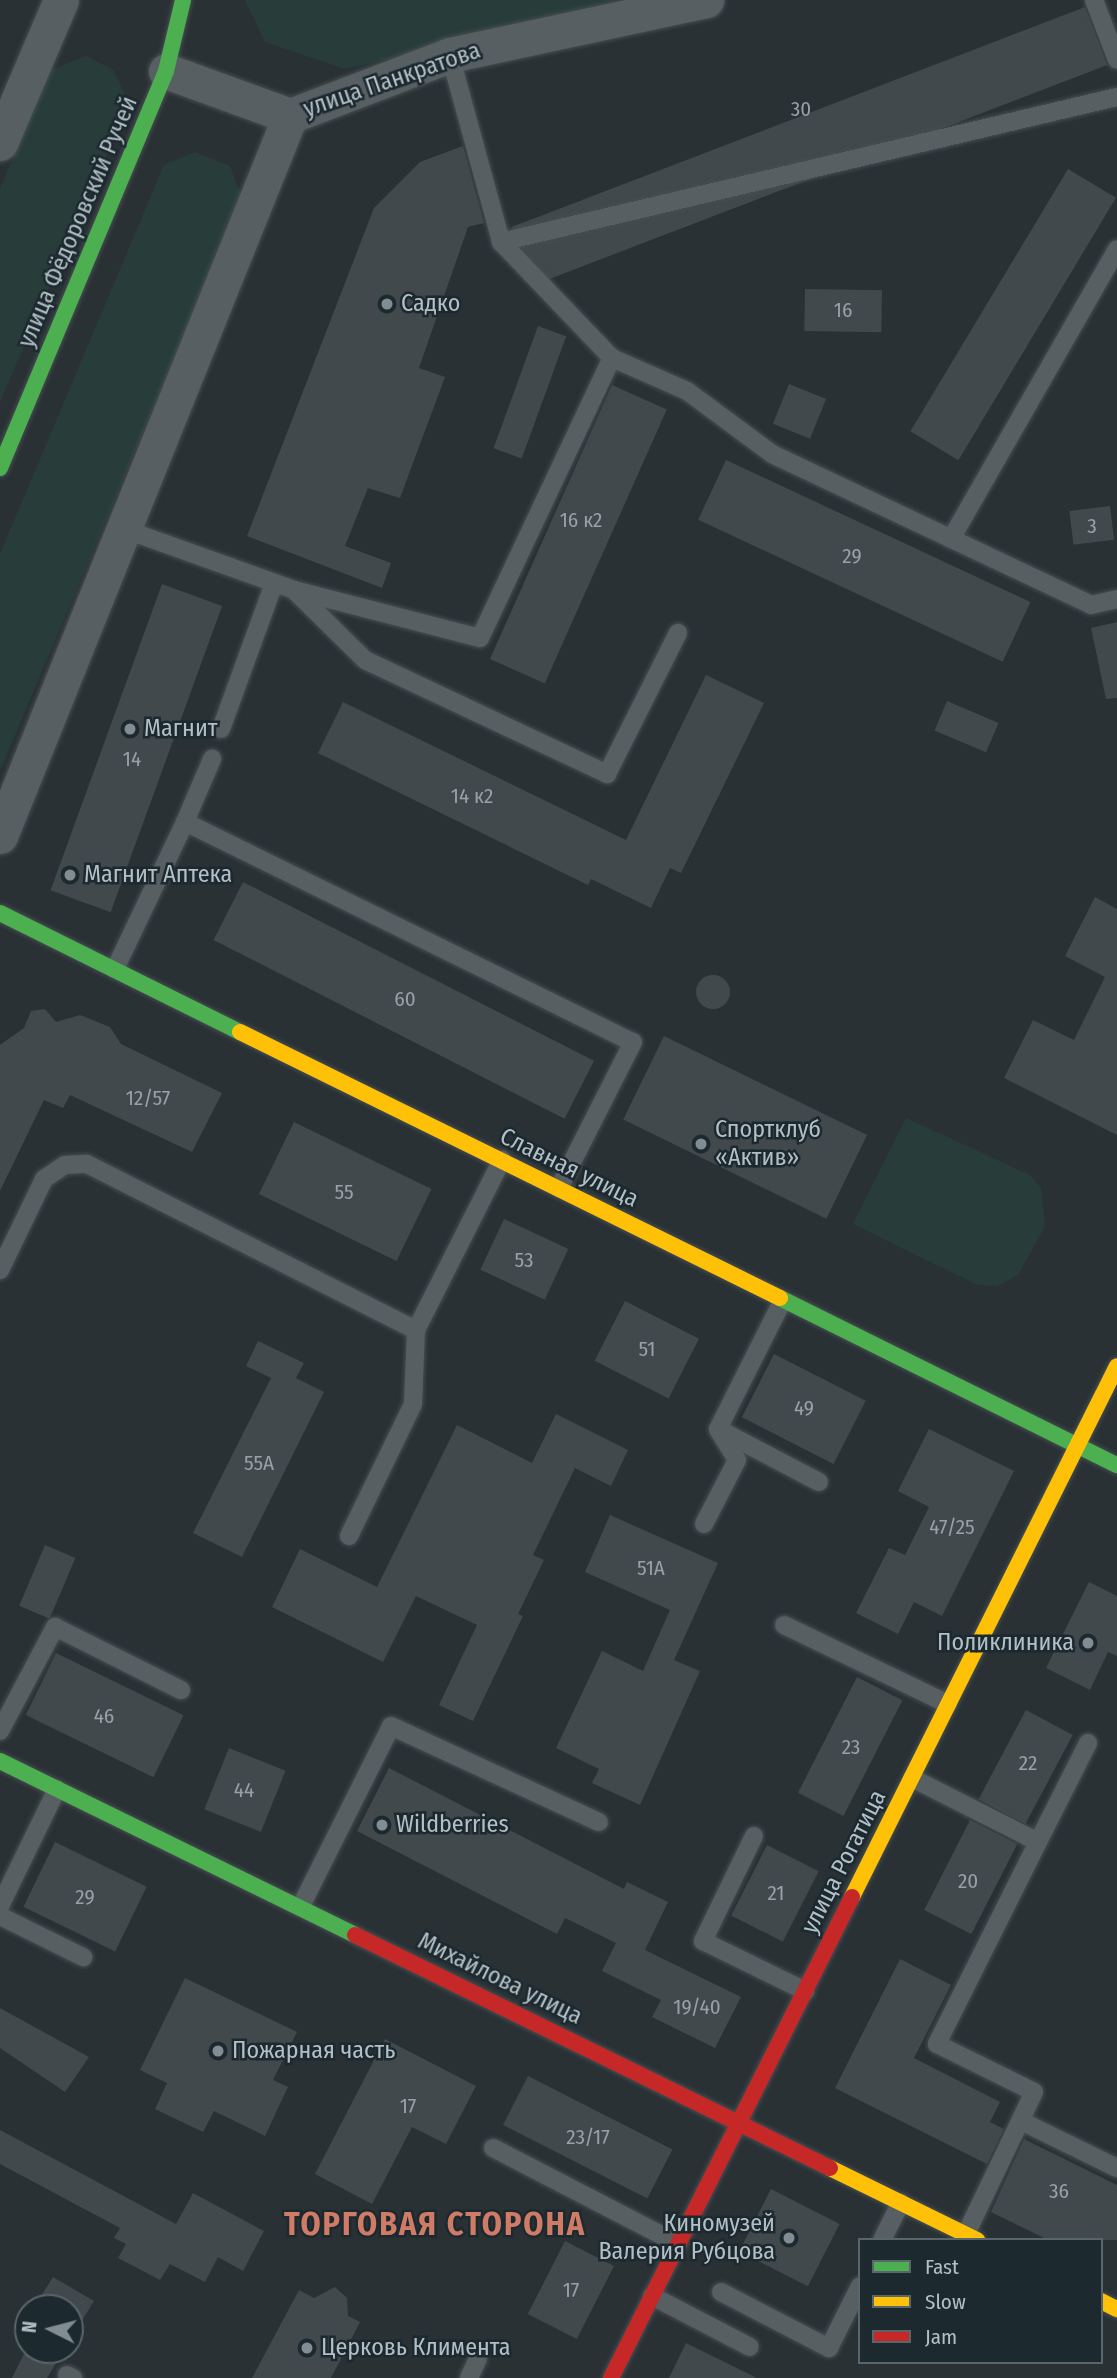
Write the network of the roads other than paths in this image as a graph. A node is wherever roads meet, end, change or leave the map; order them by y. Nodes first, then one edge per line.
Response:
1 (61, 0) edge
2 (183, 0) edge
3 (706, 0) edge
4 (1094, 0) edge
5 (450, 55) junction
6 (1117, 60) edge
7 (166, 71) junction
8 (1116, 101) edge
9 (290, 116) junction
10 (0, 143) edge
11 (501, 242) junction
12 (1117, 249) edge
13 (612, 358) junction
14 (0, 468) edge
15 (124, 529) junction
16 (951, 539) junction
17 (274, 583) junction
18 (294, 590) junction
19 (1117, 599) edge
20 (678, 633) dead end
21 (221, 729) dead end
22 (212, 759) dead end
23 (184, 822) junction
24 (0, 836) edge
25 (0, 913) edge
26 (115, 969) junction
27 (502, 1160) junction
28 (559, 1188) junction
29 (0, 1270) edge
30 (782, 1300) junction
31 (416, 1329) junction
32 (1117, 1366) edge
33 (718, 1429) junction
34 (1077, 1446) junction
35 (1117, 1465) edge
36 (819, 1482) dead end
37 (704, 1524) dead end
38 (349, 1536) dead end
39 (784, 1625) dead end
40 (181, 1690) dead end
41 (948, 1704) junction
42 (0, 1731) edge
43 (1088, 1743) dead end
44 (0, 1761) edge
45 (912, 1778) junction
46 (57, 1789) junction
47 (599, 1822) dead end
48 (754, 1836) dead end
49 (1038, 1842) junction
50 (0, 1906) edge
51 (301, 1906) junction
52 (0, 1916) edge
53 (83, 1957) dead end
54 (805, 1991) junction
55 (739, 2122) junction
56 (1023, 2122) junction
57 (493, 2148) dead end
58 (1117, 2168) edge
59 (901, 2202) junction
60 (972, 2237) edge
61 (884, 2238) edge
62 (678, 2244) junction
63 (858, 2290) edge
64 (720, 2292) dead end
65 (652, 2296) junction
66 (750, 2347) dead end
67 (478, 2359) dead end
68 (469, 2378) edge
69 (611, 2378) edge

1 - 10 street
2 - 7 street, улица Фёдоровский Ручей
3 - 5 street, улица Панкратова
4 - 6 lane
5 - 9 street, улица Панкратова
5 - 11 lane
7 - 9 street, улица Панкратова
7 - 14 street, улица Фёдоровский Ручей
8 - 11 lane
9 - 15 street
11 - 13 lane
12 - 16 lane
13 - 16 lane
13 - 18 lane
15 - 17 lane
15 - 24 street
16 - 19 lane
17 - 18 lane
17 - 21 lane
18 - 20 lane
22 - 23 lane
23 - 26 lane
23 - 28 lane
25 - 26 street, Славная улица
26 - 27 street, Славная улица
27 - 28 street, Славная улица
27 - 31 lane
28 - 30 street, Славная улица
29 - 31 lane
30 - 33 lane
30 - 34 street, Славная улица
31 - 38 lane
32 - 34 street, улица Рогатица
33 - 36 lane
33 - 37 lane
34 - 35 street, Славная улица
34 - 41 street, улица Рогатица
39 - 41 lane
40 - 42 lane
41 - 45 street, улица Рогатица
43 - 49 lane
44 - 46 street, Михайлова улица
45 - 49 lane
45 - 54 street, улица Рогатица
46 - 50 lane
46 - 51 street, Михайлова улица
47 - 51 lane
48 - 54 lane
49 - 56 lane
51 - 55 street, Михайлова улица
52 - 53 lane
54 - 55 street, улица Рогатица
55 - 59 street, Михайлова улица
55 - 62 street, улица Рогатица
56 - 58 lane
56 - 60 lane
57 - 62 lane
59 - 60 street, Михайлова улица
59 - 61 lane
62 - 65 street, улица Рогатица
63 - 64 lane
65 - 66 lane
65 - 69 street, улица Рогатица
67 - 68 lane

